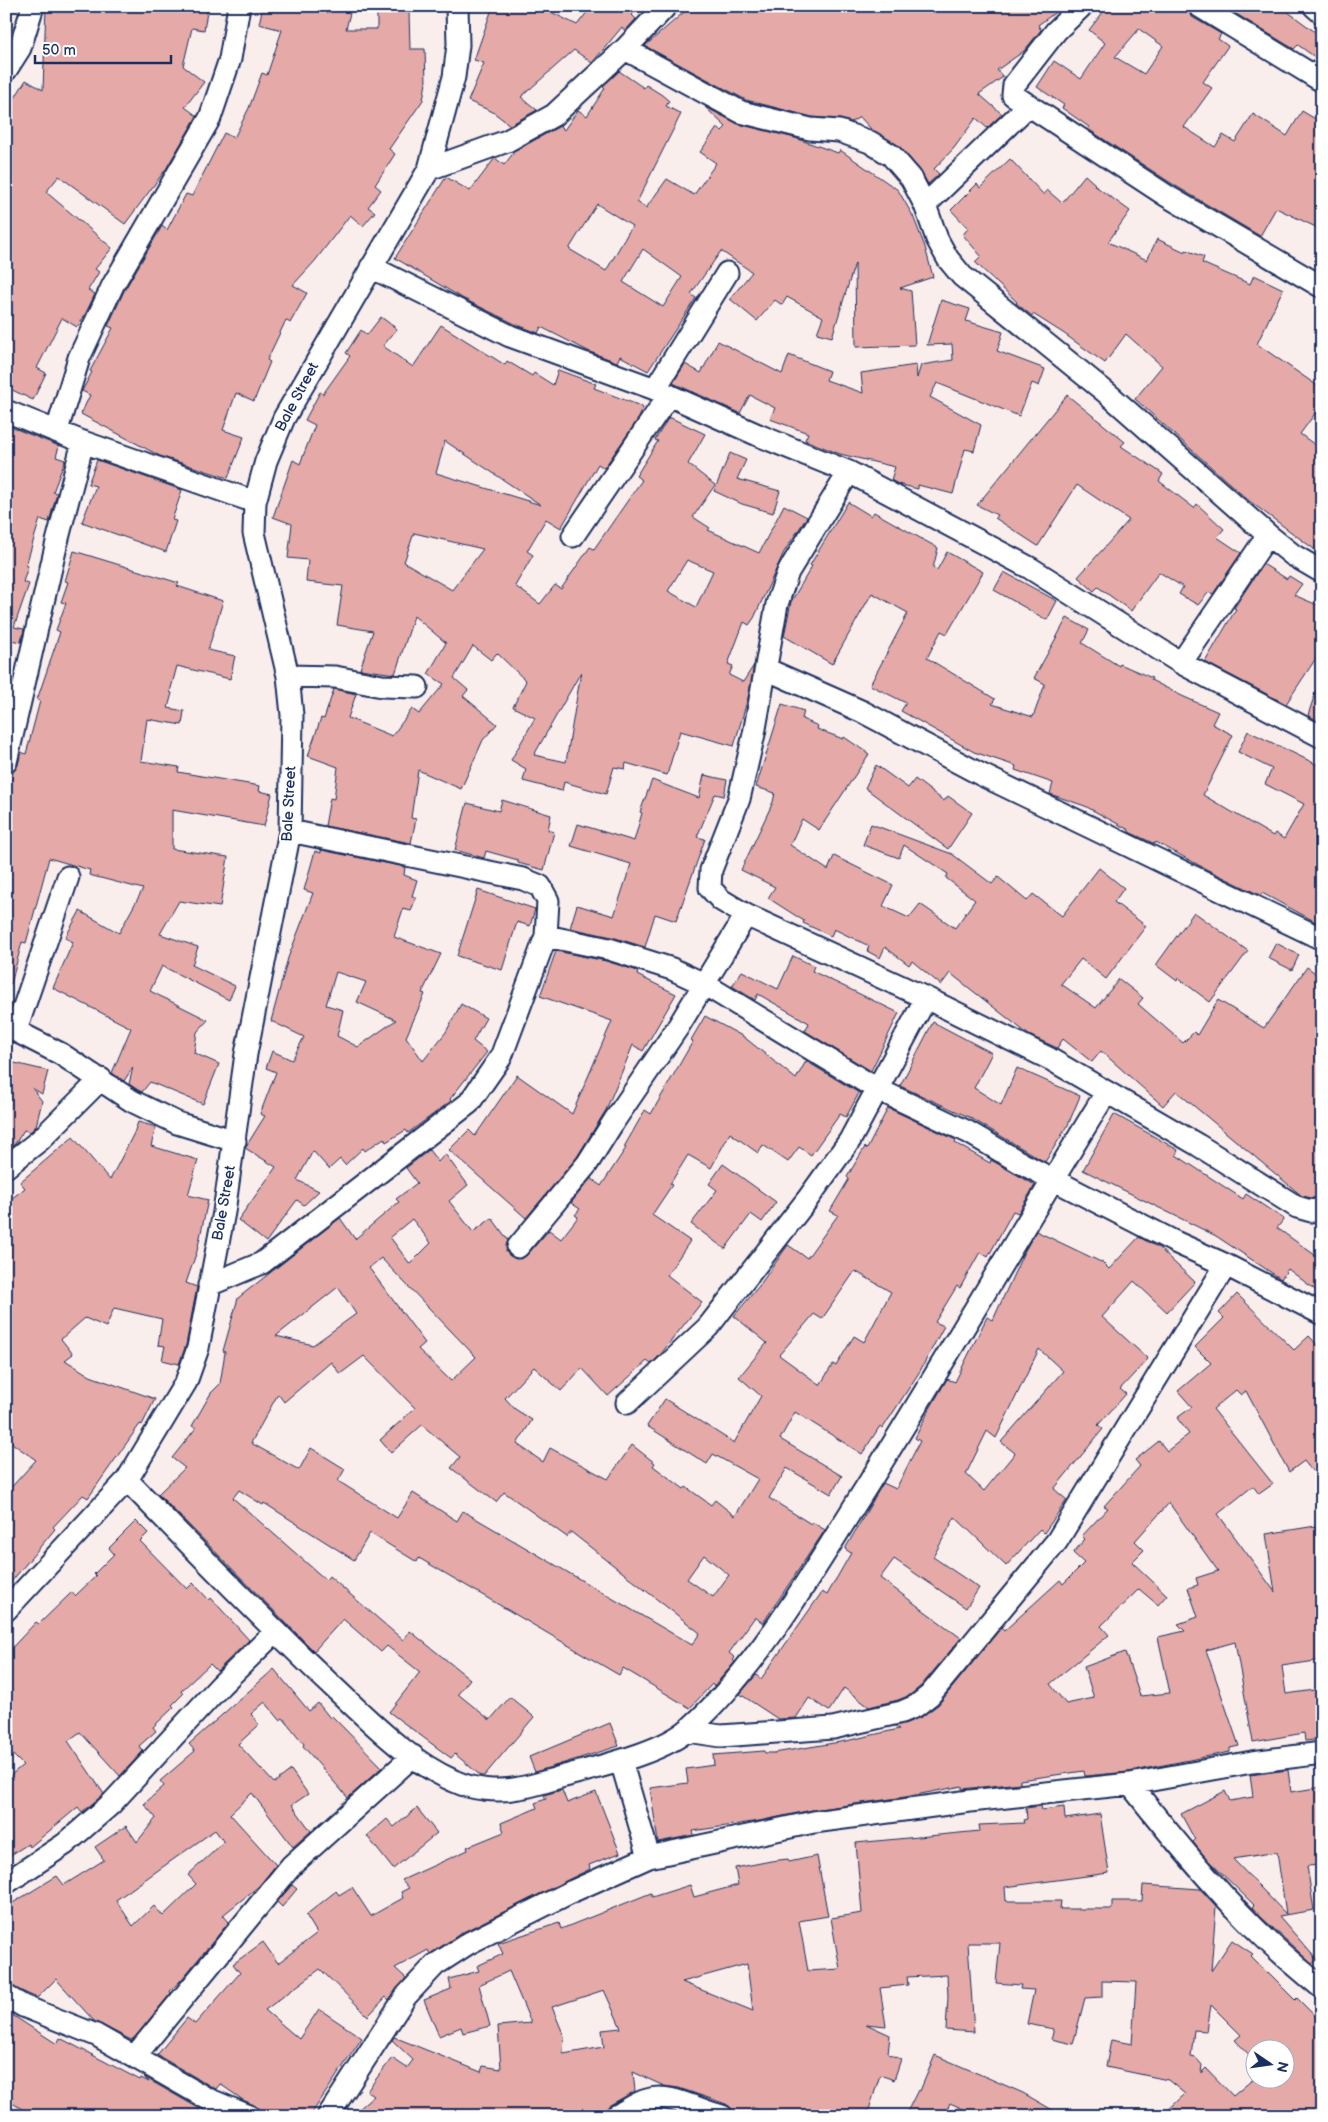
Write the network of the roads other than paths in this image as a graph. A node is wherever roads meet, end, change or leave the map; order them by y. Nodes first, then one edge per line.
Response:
1 (33, 6) edge
2 (240, 6) edge
3 (457, 6) edge
4 (666, 6) edge
5 (1082, 6) edge
6 (1199, 6) edge
7 (1314, 6) edge
8 (1322, 12) edge
9 (625, 50) junction
10 (6, 70) edge
11 (1322, 81) edge
12 (1028, 105) junction
13 (429, 170) junction
14 (925, 205) junction
15 (371, 267) junction
16 (726, 273) dead end
17 (1322, 286) edge
18 (662, 392) junction
19 (6, 411) edge
20 (57, 430) junction
21 (82, 442) junction
22 (849, 472) junction
23 (255, 502) junction
24 (1268, 535) junction
25 (573, 536) dead end
26 (1322, 572) edge
27 (1181, 663) junction
28 (766, 669) junction
29 (288, 676) junction
30 (417, 687) dead end
31 (1322, 737) edge
32 (6, 762) edge
33 (290, 831) junction
34 (68, 877) dead end
35 (746, 915) junction
36 (546, 936) junction
37 (1322, 939) edge
38 (704, 984) junction
39 (926, 998) junction
40 (11, 1028) edge
41 (101, 1079) junction
42 (878, 1089) junction
43 (1106, 1093) junction
44 (235, 1142) junction
45 (6, 1167) edge
46 (1053, 1178) junction
47 (1322, 1208) edge
48 (518, 1247) dead end
49 (1226, 1265) junction
50 (209, 1285) junction
51 (1322, 1314) edge
52 (627, 1403) dead end
53 (127, 1480) junction
54 (6, 1610) edge
55 (275, 1632) junction
56 (687, 1732) junction
57 (1322, 1753) edge
58 (413, 1756) junction
59 (621, 1761) junction
60 (1130, 1784) junction
61 (648, 1857) junction
62 (6, 1883) edge
63 (1322, 1988) edge
64 (6, 1996) edge
65 (135, 2056) junction
66 (249, 2116) edge
67 (328, 2116) edge
68 (616, 2116) edge
69 (722, 2116) edge

1 - 10 street
2 - 20 street
3 - 13 street, Bale Street
4 - 9 street
5 - 12 street
6 - 11 street
7 - 8 street
9 - 13 street
9 - 14 street
12 - 14 street
12 - 17 street
13 - 15 street, Bale Street
14 - 24 street
15 - 18 street
15 - 23 street, Bale Street
16 - 18 street
18 - 22 street
18 - 25 street
19 - 20 street
20 - 21 street
21 - 23 street
21 - 32 street
22 - 27 street
22 - 28 street
23 - 29 street, Bale Street
24 - 26 street
24 - 27 street
27 - 31 street
28 - 35 street
28 - 37 street
29 - 30 street
29 - 33 street, Bale Street
33 - 36 street
33 - 44 street, Bale Street
34 - 40 street
35 - 38 street
35 - 39 street
36 - 38 street
36 - 50 street
38 - 42 street
38 - 48 street
39 - 42 street
39 - 43 street
40 - 41 street
41 - 44 street
41 - 45 street
42 - 46 street
42 - 52 street
43 - 46 street
43 - 47 street
44 - 50 street, Bale Street
46 - 49 street
46 - 56 street
49 - 51 street
49 - 56 street
50 - 53 street, Bale Street
53 - 54 street, Bale Street
53 - 55 street
55 - 58 street
55 - 62 street
56 - 59 street
57 - 60 street
58 - 59 street
58 - 65 street
59 - 61 street
60 - 61 street
60 - 63 street
61 - 67 street
64 - 65 street
65 - 66 street
68 - 69 street

